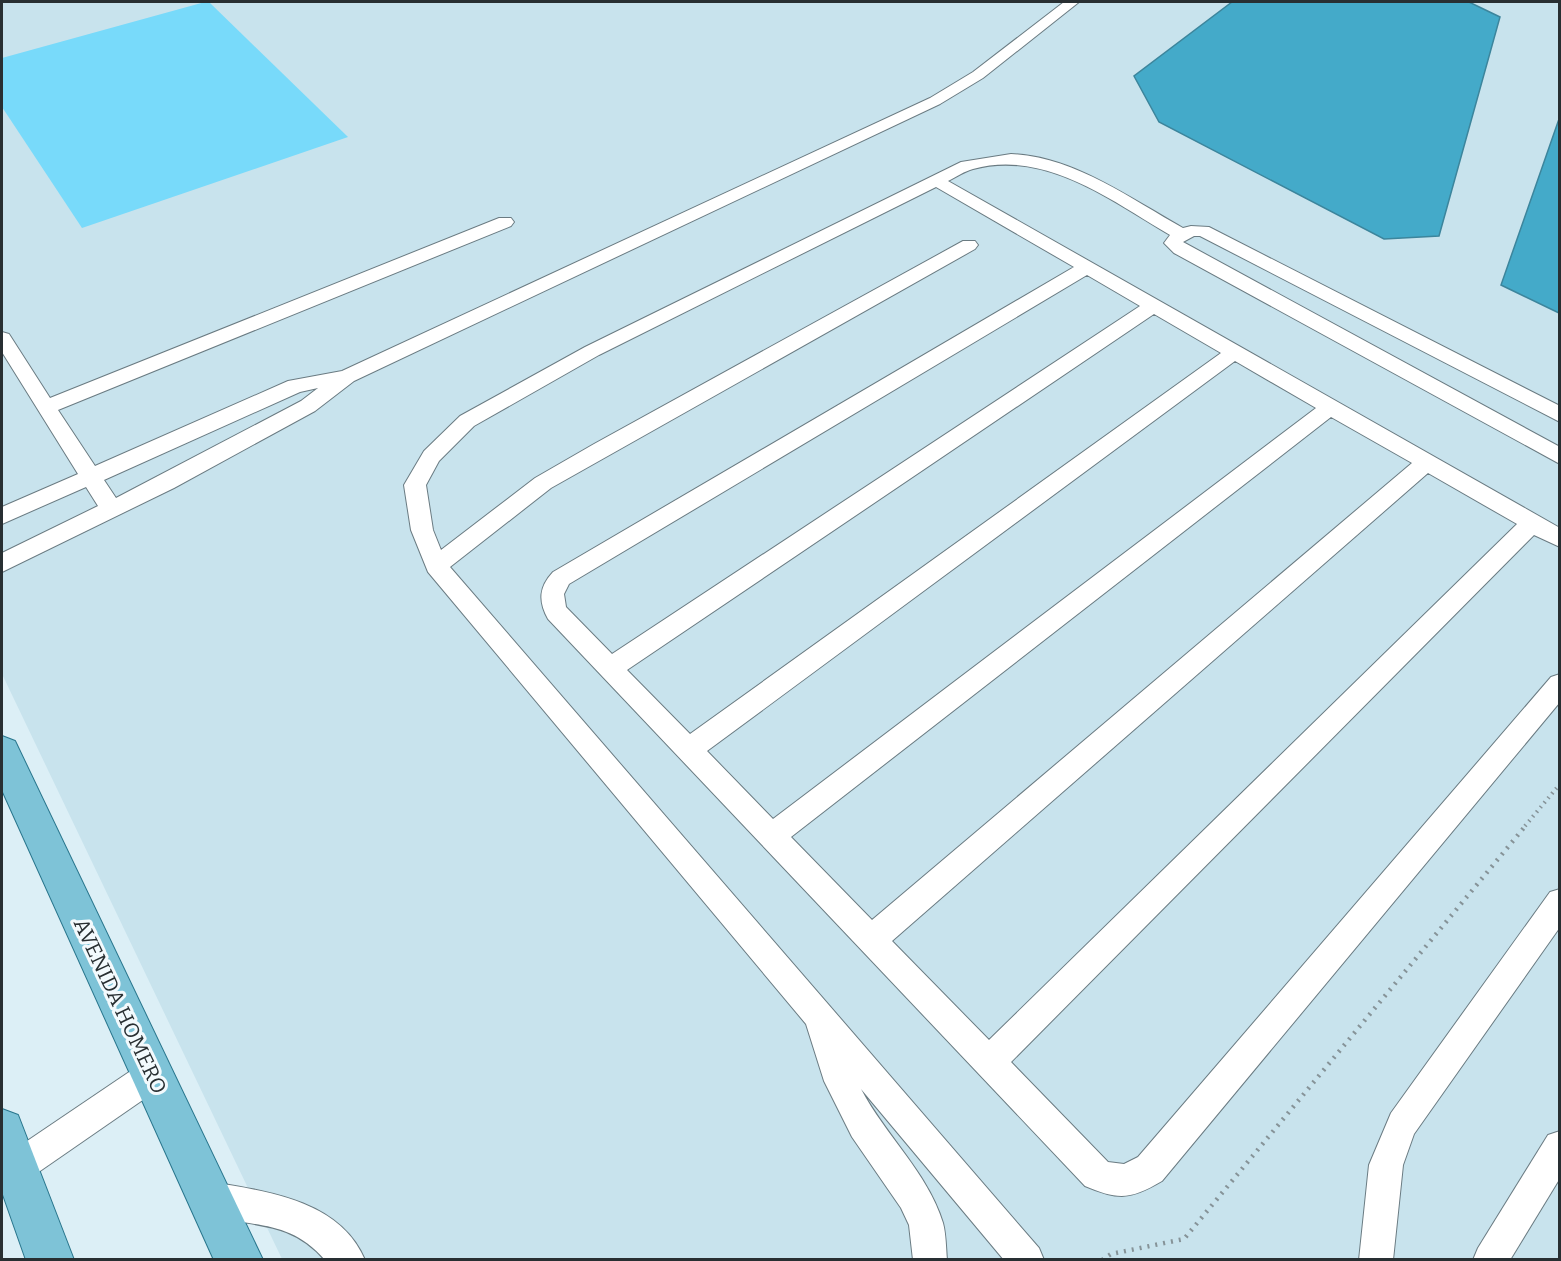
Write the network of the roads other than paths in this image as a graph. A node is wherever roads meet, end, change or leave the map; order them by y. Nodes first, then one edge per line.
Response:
1 (1072, 2) edge
2 (937, 181) junction
3 (506, 222) dead end
4 (1183, 235) junction
5 (969, 245) dead end
6 (1087, 267) junction
7 (1154, 305) junction
8 (2, 338) edge
9 (1235, 352) junction
10 (347, 376) junction
11 (46, 407) junction
12 (1330, 407) junction
13 (1560, 415) edge
14 (1560, 458) edge
15 (1426, 462) junction
16 (90, 476) junction
17 (112, 510) junction
18 (2, 516) edge
19 (1532, 523) junction
20 (1560, 539) edge
21 (2, 563) edge
22 (436, 567) junction
23 (610, 668) junction
24 (1560, 684) edge
25 (689, 750) junction
26 (2, 752) edge
27 (772, 836) junction
28 (1560, 902) edge
29 (871, 940) junction
30 (817, 1011) junction
31 (989, 1062) junction
32 (152, 1075) junction
33 (1560, 1147) edge
34 (6, 1159) edge
35 (210, 1199) junction
36 (50, 1260) edge
37 (239, 1260) edge
38 (348, 1260) edge
39 (930, 1260) edge
40 (1027, 1260) edge
41 (1376, 1260) edge
42 (1490, 1260) edge

1 - 10 lane
2 - 4 lane
2 - 6 lane
2 - 22 lane
3 - 11 lane
4 - 13 lane
4 - 14 lane
5 - 22 lane
6 - 7 lane
6 - 23 lane
7 - 9 lane
7 - 23 lane
8 - 11 lane
9 - 12 lane
9 - 25 lane
10 - 16 lane
10 - 17 lane
11 - 16 lane
12 - 15 lane
12 - 27 lane
15 - 19 lane
15 - 29 lane
16 - 17 lane
16 - 18 lane
17 - 21 lane
19 - 20 lane
19 - 31 lane
22 - 30 lane
23 - 25 lane
24 - 31 lane
25 - 27 lane
26 - 32 main road, AVENIDA HOMERO
27 - 29 lane
28 - 41 lane
29 - 31 lane
30 - 39 lane
30 - 40 lane
32 - 34 lane
32 - 35 main road, AVENIDA HOMERO
33 - 42 lane
34 - 36 main road
35 - 37 main road, AVENIDA HOMERO
35 - 38 lane

